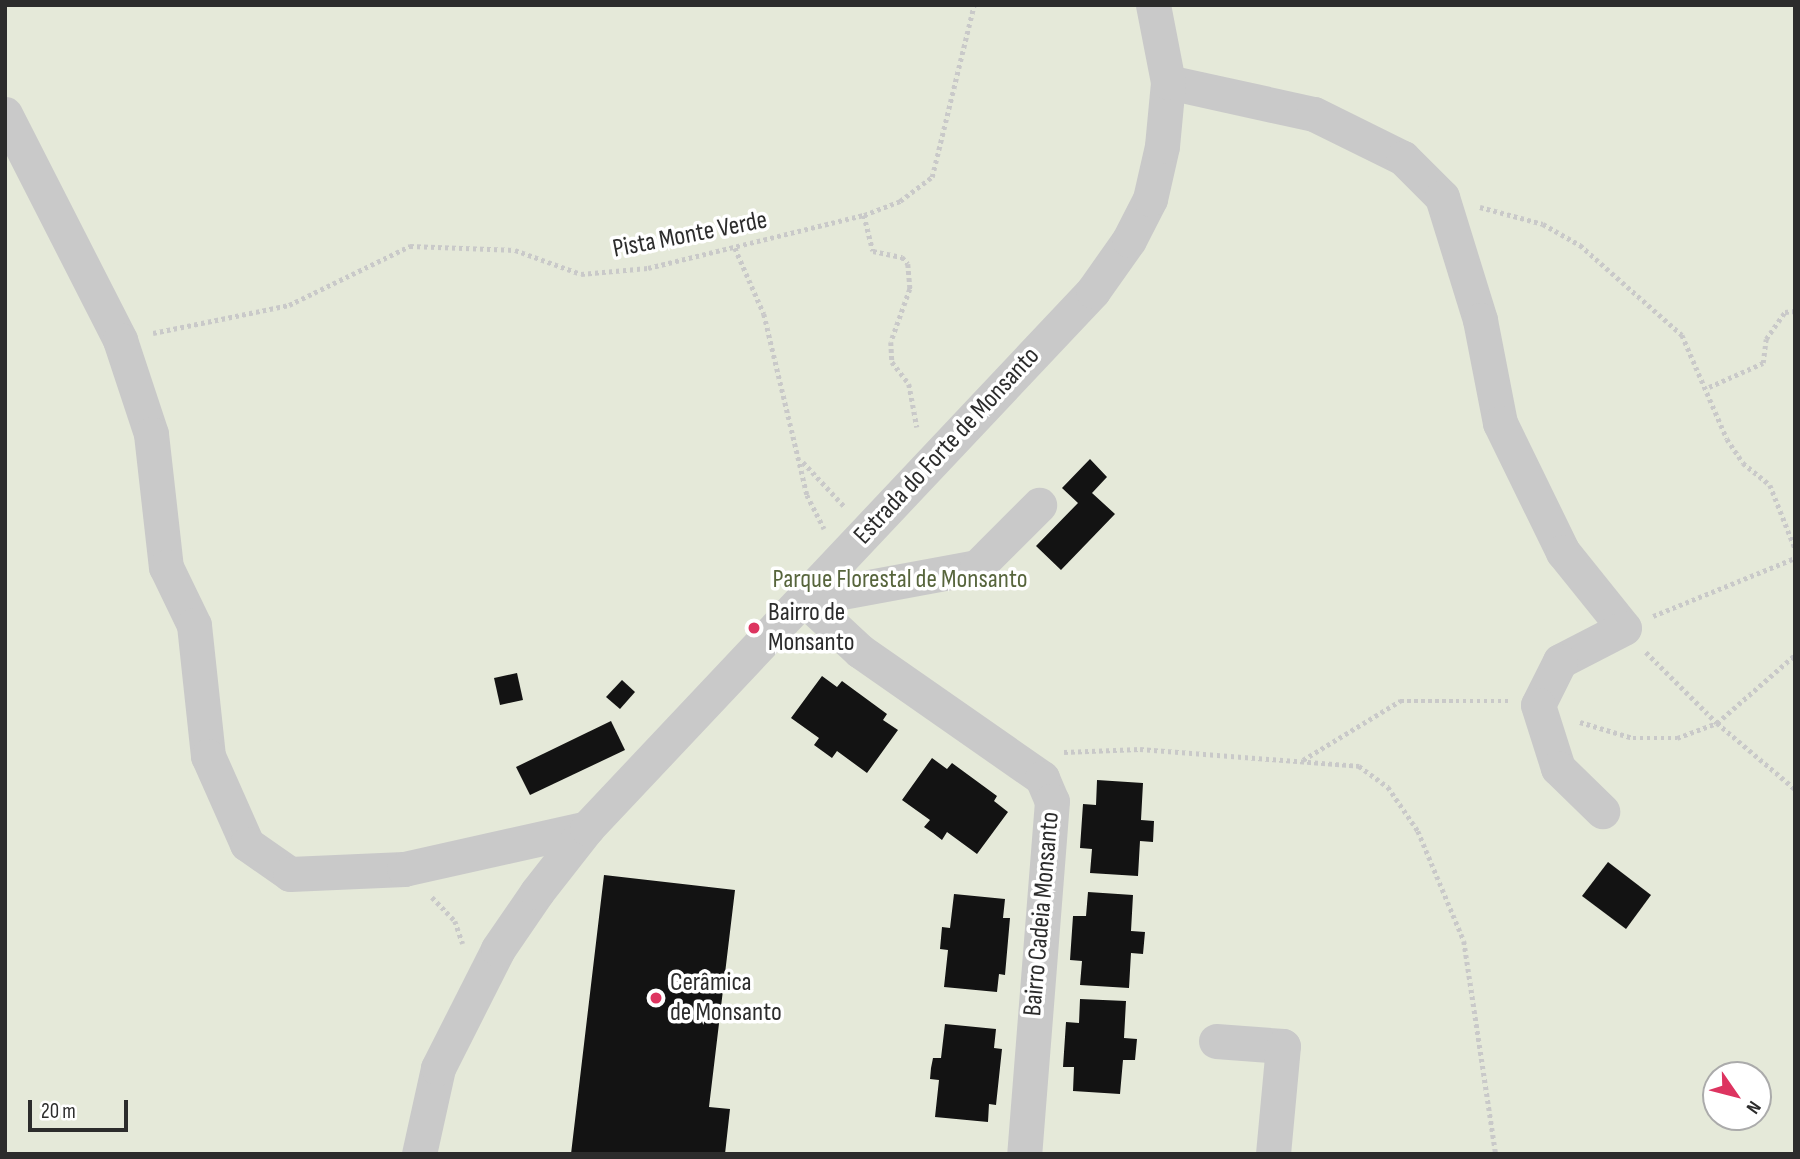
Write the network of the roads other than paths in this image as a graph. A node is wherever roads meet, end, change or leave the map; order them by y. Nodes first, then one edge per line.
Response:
1 (1153, 5) edge
2 (1168, 82) junction
3 (5, 114) edge
4 (1039, 505) dead end
5 (804, 599) junction
6 (1602, 811) dead end
7 (586, 828) junction
8 (1216, 1041) dead end
9 (419, 1154) edge
10 (1024, 1154) edge
11 (1273, 1154) edge

1 - 2 street, Estrada do Forte de Monsanto
2 - 5 street, Estrada do Forte de Monsanto
2 - 6 street
3 - 7 street
4 - 5 street
5 - 7 street, Estrada do Forte de Monsanto
5 - 10 street, Bairro Cadeia Monsanto
7 - 9 street, Estrada do Forte de Monsanto
8 - 11 street

